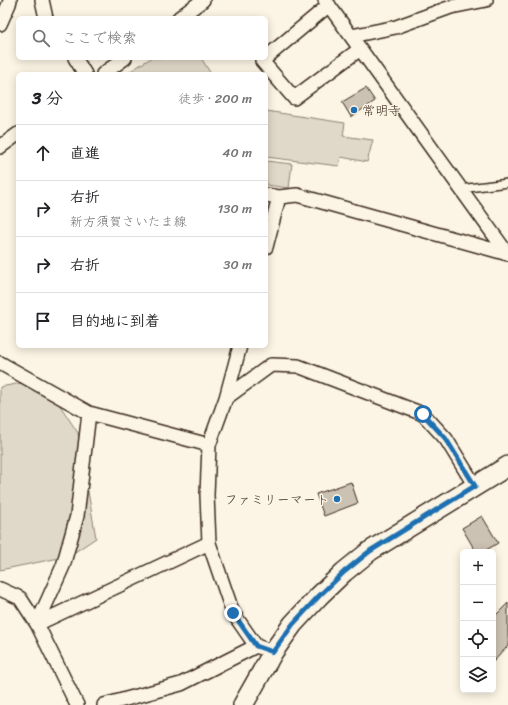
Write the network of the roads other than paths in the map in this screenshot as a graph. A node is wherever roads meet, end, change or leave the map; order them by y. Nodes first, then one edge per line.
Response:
1 (10, 0) edge
2 (42, 0) edge
3 (203, 0) edge
4 (486, 0) edge
5 (327, 3) edge
6 (46, 16) edge
7 (182, 16) edge
8 (0, 24) edge
9 (351, 36) junction
10 (360, 49) junction
11 (268, 56) edge
12 (76, 60) edge
13 (122, 60) edge
14 (263, 60) edge
15 (84, 72) edge
16 (106, 72) edge
17 (16, 135) edge
18 (0, 147) edge
19 (508, 183) edge
20 (460, 189) junction
21 (268, 195) edge
22 (279, 197) junction
23 (268, 239) edge
24 (507, 254) edge
25 (239, 348) edge
26 (0, 363) edge
27 (226, 398) junction
28 (89, 413) junction
29 (209, 445) junction
30 (508, 466) edge
31 (475, 486) junction
32 (209, 543) junction
33 (0, 589) edge
34 (37, 624) junction
35 (264, 649) junction
36 (77, 705) edge
37 (104, 705) edge
38 (243, 705) edge

1 - 8 street
2 - 6 street
3 - 7 street
4 - 9 street
5 - 9 street
5 - 11 street
9 - 10 street
10 - 14 street
10 - 20 street
12 - 15 street
13 - 16 street
17 - 18 street
19 - 20 lane
20 - 24 street
21 - 22 street
22 - 23 street
22 - 24 street
25 - 27 street
26 - 28 street
27 - 29 street
27 - 31 street
28 - 29 street
28 - 34 street
29 - 32 street
30 - 31 main road
31 - 35 main road
32 - 34 street
32 - 35 street
33 - 34 street
34 - 36 street
35 - 37 street
35 - 38 main road

